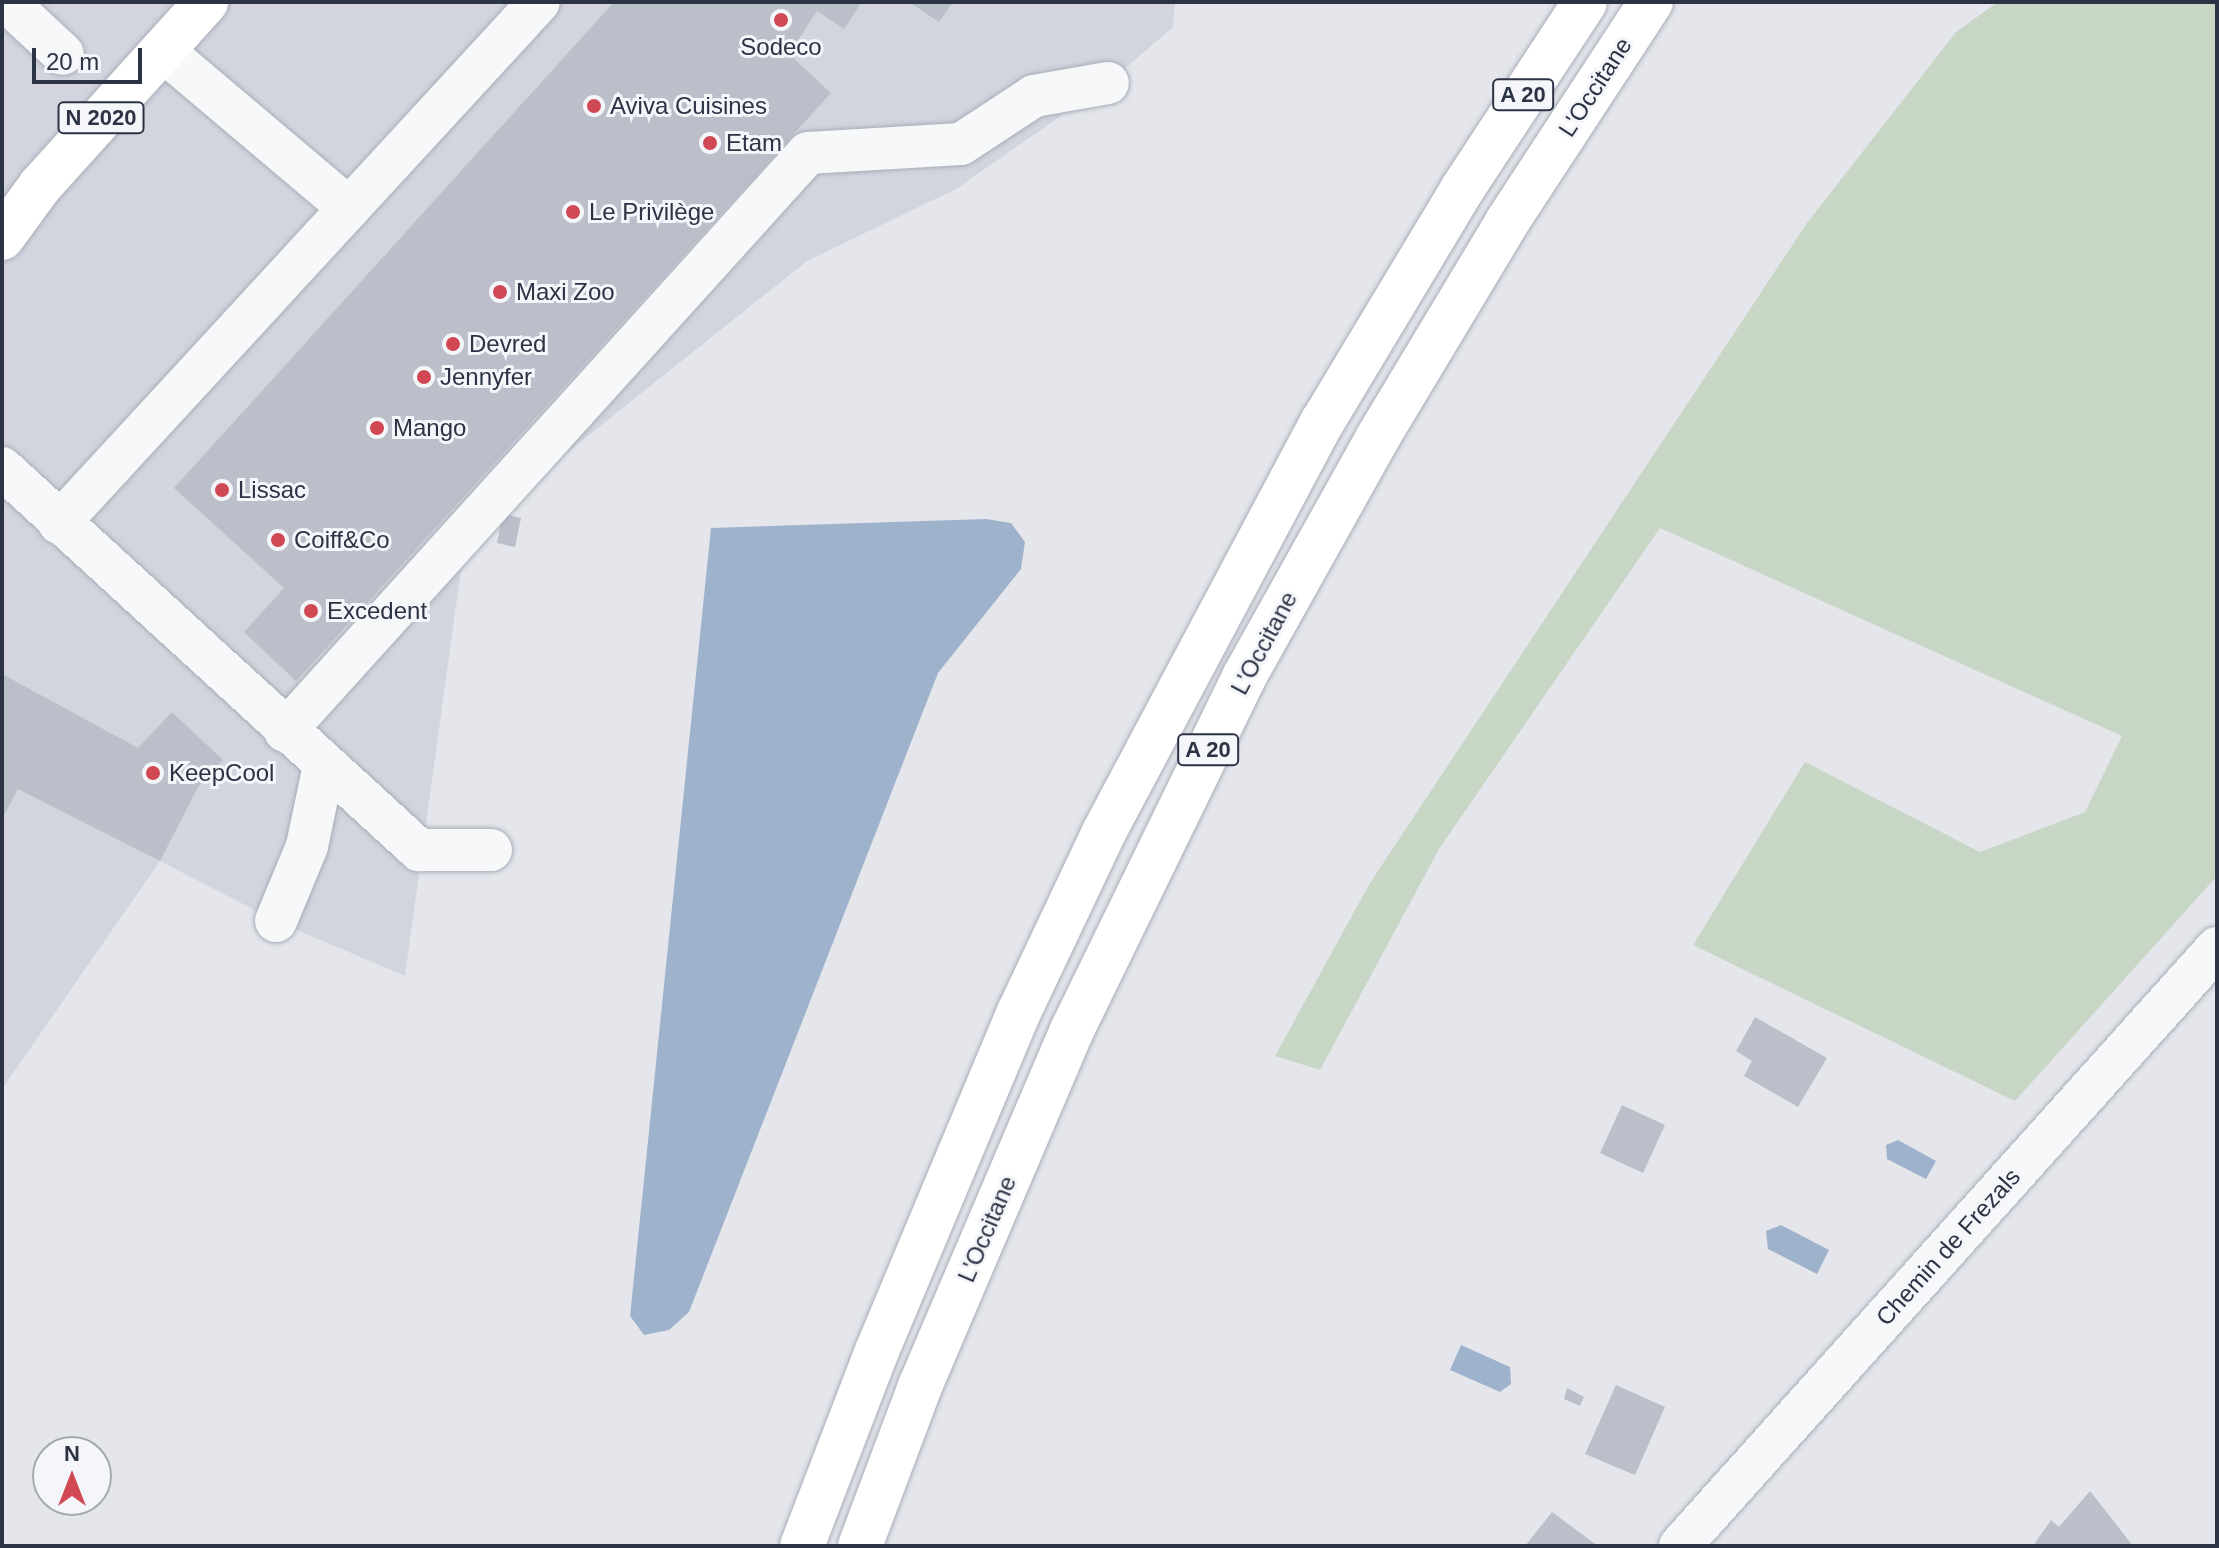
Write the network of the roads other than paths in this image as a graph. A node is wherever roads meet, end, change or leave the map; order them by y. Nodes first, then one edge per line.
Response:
1 (7, 2) edge
2 (206, 2) edge
3 (539, 2) edge
4 (1556, 2) edge
5 (1585, 2) edge
6 (1651, 2) edge
7 (162, 50) junction
8 (63, 54) dead end
9 (1108, 83) dead end
10 (1463, 188) junction
11 (349, 208) junction
12 (2, 238) edge
13 (2, 468) edge
14 (59, 523) junction
15 (285, 731) junction
16 (324, 765) junction
17 (491, 850) dead end
18 (276, 921) dead end
19 (2217, 948) edge
20 (802, 1546) edge
21 (860, 1546) edge
22 (1680, 1546) edge

1 - 8 street
2 - 7 main road, N 2020
3 - 11 street
4 - 10 main road
5 - 10 main road, A 20
6 - 21 main road, L'Occitane / A 20
7 - 11 street
7 - 12 main road, N 2020
9 - 15 street
10 - 20 main road, A 20
11 - 14 street
13 - 14 street
14 - 15 street
15 - 16 street
16 - 17 street
16 - 18 street
19 - 22 street, Chemin de Frezals

